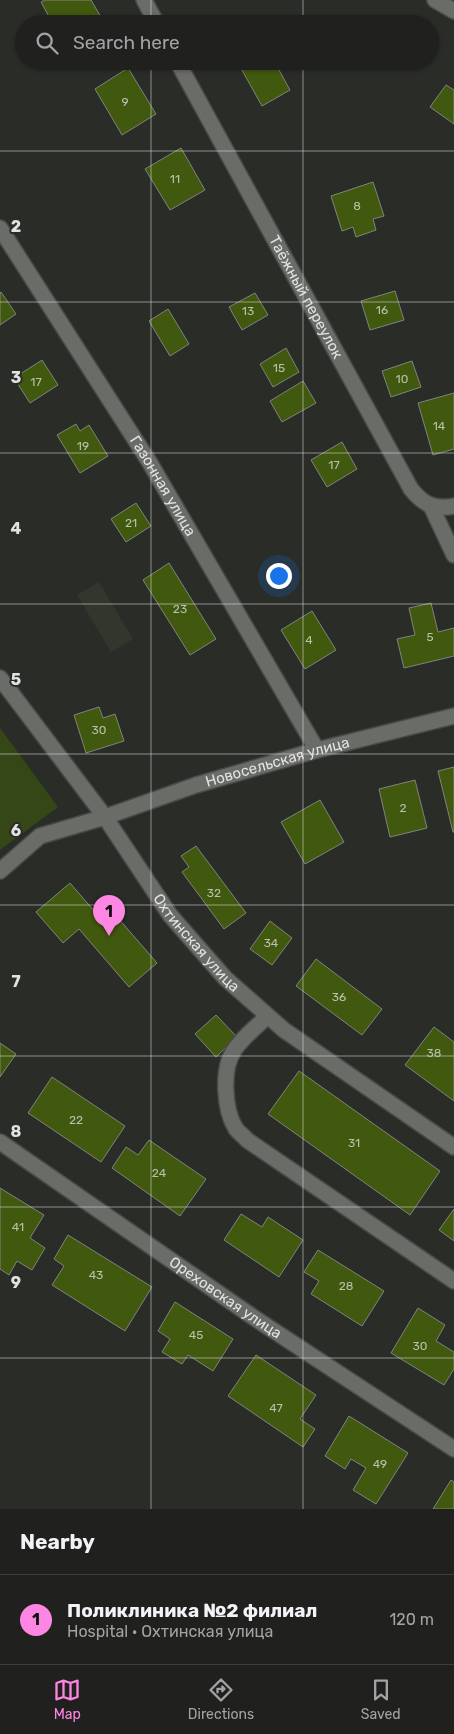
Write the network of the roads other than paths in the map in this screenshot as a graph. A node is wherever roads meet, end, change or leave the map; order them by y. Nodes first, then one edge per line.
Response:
1 (144, 0) edge
2 (435, 0) edge
3 (454, 11) edge
4 (152, 15) edge
5 (182, 70) edge
6 (0, 228) edge
7 (431, 506) junction
8 (454, 506) edge
9 (454, 555) edge
10 (0, 678) edge
11 (454, 716) edge
12 (317, 750) junction
13 (105, 817) junction
14 (0, 872) edge
15 (268, 1016) junction
16 (0, 1142) edge
17 (454, 1147) edge
18 (454, 1281) edge
19 (454, 1449) edge

1 - 4 street
2 - 3 street
5 - 7 street, Таёжный переулок
6 - 12 street, Газонная улица
7 - 8 street
7 - 9 street
10 - 13 street, Охтинская улица
11 - 12 street, Новосельская улица
12 - 13 street, Новосельская улица
13 - 14 street, Новосельская улица
13 - 15 street, Охтинская улица
15 - 17 street, Охтинская улица
15 - 18 street
16 - 19 street, Ореховская улица

